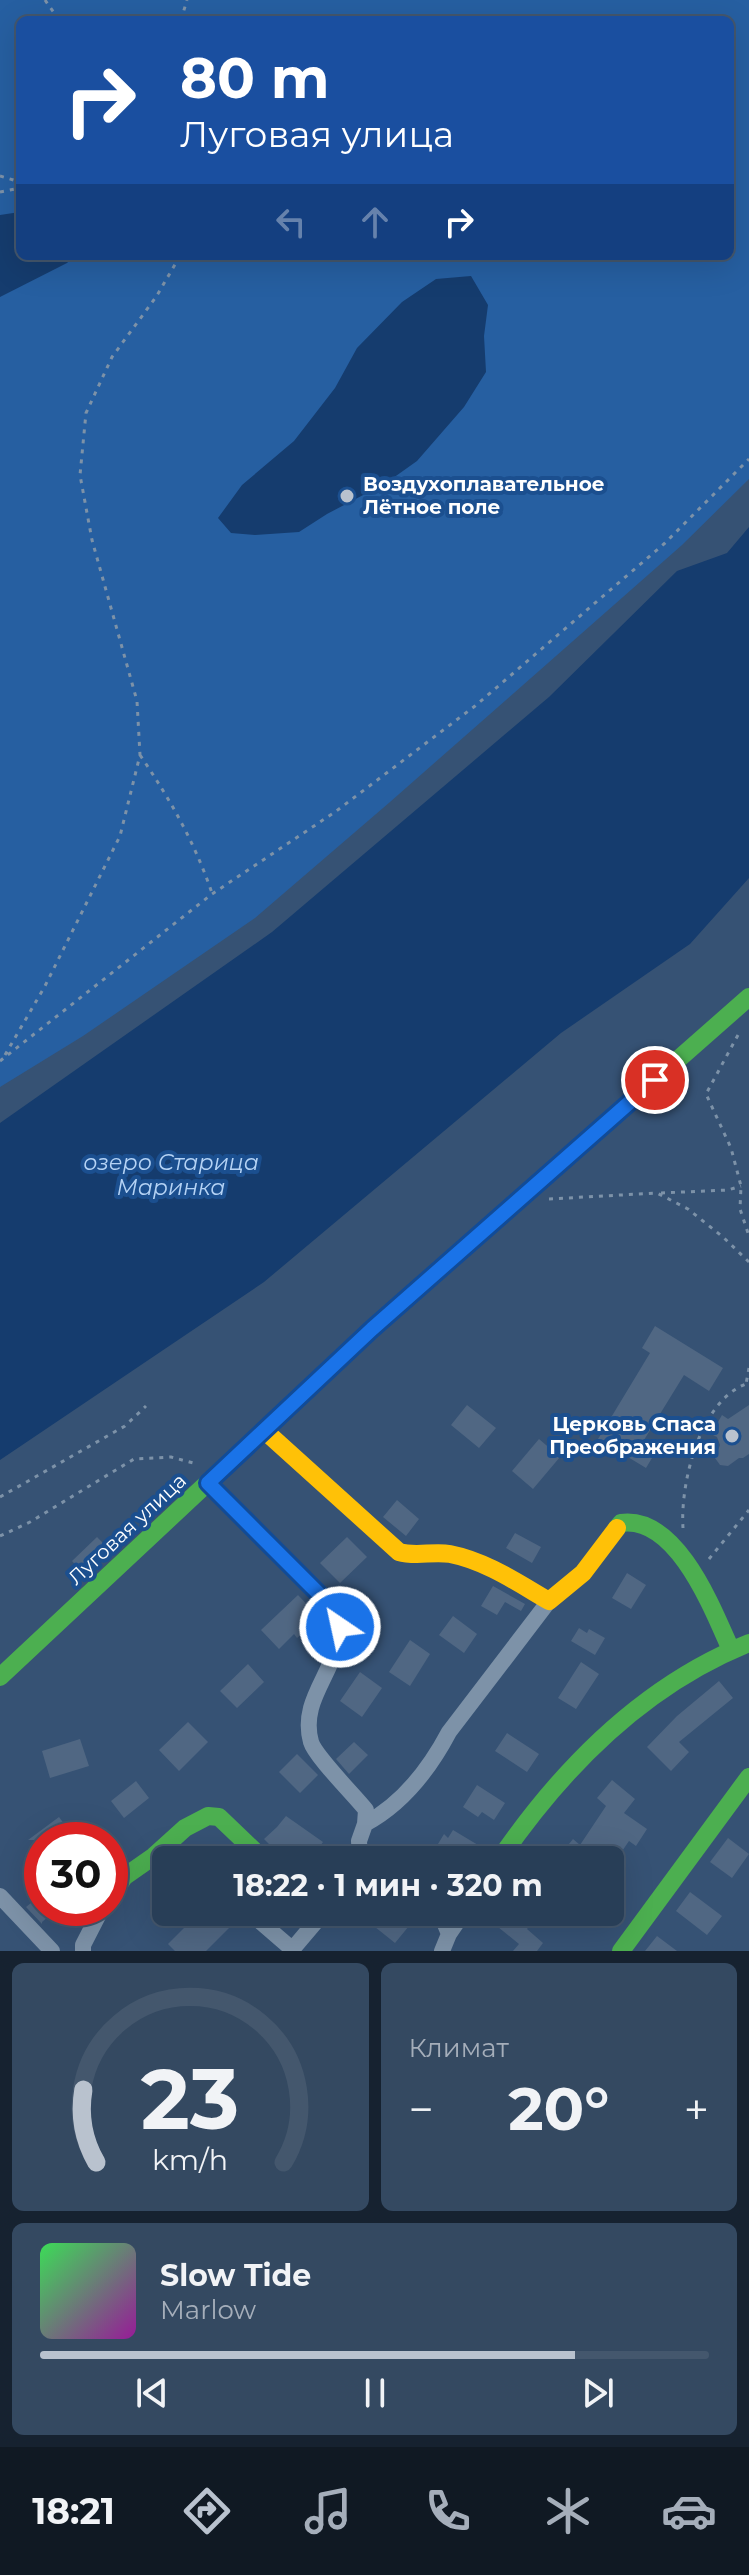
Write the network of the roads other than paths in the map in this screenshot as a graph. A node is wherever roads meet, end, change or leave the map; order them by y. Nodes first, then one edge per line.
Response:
1 (749, 997) edge
2 (265, 1431) junction
3 (214, 1478) junction
4 (549, 1601) junction
5 (740, 1646) edge
6 (0, 1677) edge
7 (749, 1777) edge
8 (365, 1824) junction
9 (168, 1843) junction
10 (172, 1846) edge
11 (249, 1846) edge
12 (359, 1846) edge
13 (510, 1846) edge
14 (128, 1874) edge
15 (0, 1896) edge
16 (93, 1926) edge
17 (265, 1926) edge
18 (311, 1926) edge
19 (446, 1926) edge
20 (454, 1926) edge
21 (449, 1934) junction
22 (292, 1950) edge
23 (52, 1951) edge
24 (83, 1951) edge
25 (442, 1951) edge
26 (621, 1951) edge

1 - 2 street, Луговая улица
2 - 3 street, Луговая улица
2 - 4 street
3 - 6 street, Луговая улица
3 - 8 street
4 - 5 street
4 - 8 street
5 - 13 street
7 - 26 street
8 - 12 street
9 - 10 street
9 - 11 street
9 - 14 street
15 - 23 street
16 - 24 street
17 - 22 street
18 - 22 street
19 - 21 street
20 - 21 street
21 - 25 street

